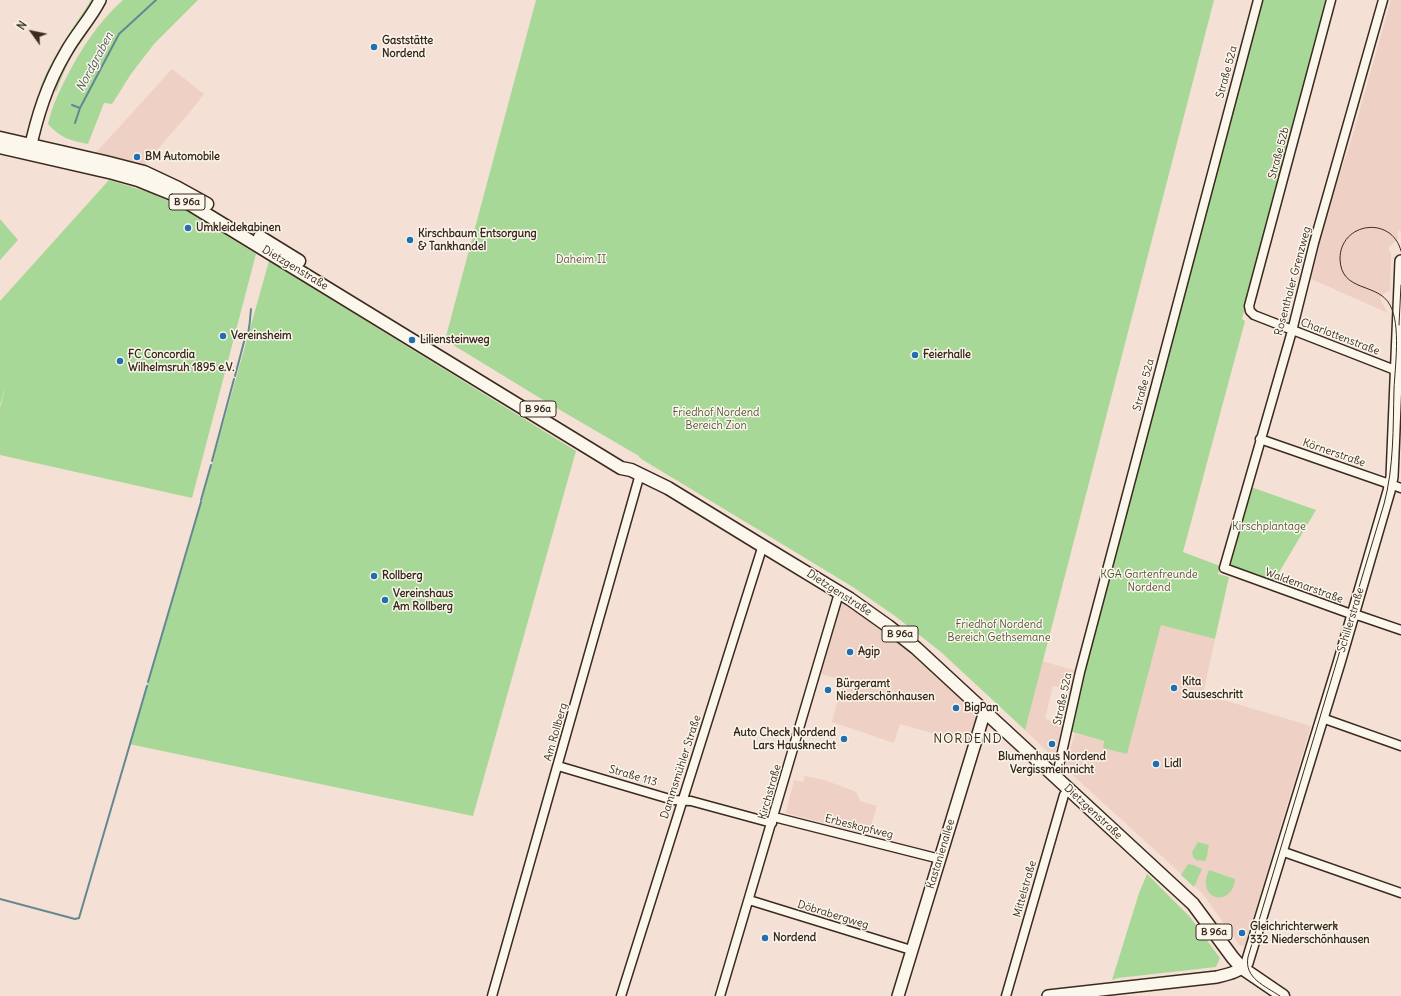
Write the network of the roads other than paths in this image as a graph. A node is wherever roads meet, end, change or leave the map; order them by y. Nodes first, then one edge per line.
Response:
1 (100, 0) edge
2 (1258, 0) edge
3 (1330, 0) edge
4 (1383, 0) edge
5 (0, 138) edge
6 (0, 147) edge
7 (30, 149) junction
8 (1401, 260) edge
9 (1400, 281) edge
10 (1250, 311) joint
11 (1292, 331) junction
12 (1399, 372) edge
13 (1260, 439) junction
14 (636, 472) junction
15 (1396, 486) edge
16 (763, 545) junction
17 (1224, 568) joint
18 (839, 593) junction
19 (1353, 615) junction
20 (1401, 630) edge
21 (985, 711) junction
22 (1322, 718) junction
23 (1401, 746) edge
24 (558, 766) junction
25 (1053, 774) junction
26 (1069, 789) junction
27 (682, 800) junction
28 (773, 820) junction
29 (1281, 851) junction
30 (940, 860) junction
31 (1401, 893) edge
32 (749, 900) junction
33 (911, 950) junction
34 (1242, 968) junction
35 (1114, 992) edge
36 (492, 996) edge
37 (621, 996) edge
38 (720, 996) edge
39 (898, 996) edge
40 (1006, 996) edge
41 (1048, 996) edge
42 (1283, 996) edge

1 - 7 street
2 - 25 street, Straße 52a
3 - 10 street, Straße 52b
4 - 11 street, Rosenthaler Grenzweg
5 - 7 main road, B 96a
6 - 7 main road, B 96a
7 - 14 main road, Dietzgenstraße / B 96a
8 - 9 street, Schillerstraße
9 - 12 street, Schillerstraße
10 - 11 street, Charlottenstraße
11 - 12 street, Charlottenstraße
11 - 13 street, Rosenthaler Grenzweg
12 - 15 street, Schillerstraße
13 - 15 street, Körnerstraße
13 - 17 street, Rosenthaler Grenzweg
14 - 16 main road, Dietzgenstraße / B 96a
14 - 24 street, Am Rollberg
15 - 19 street, Schillerstraße
16 - 18 main road, Dietzgenstraße / B 96a
16 - 27 street, Dammsmühler Straße
17 - 19 street, Waldemarstraße
18 - 21 main road, Dietzgenstraße / B 96a
18 - 28 street, Kirchstraße
19 - 20 street, Waldemarstraße
19 - 22 street, Schillerstraße
21 - 25 main road, Dietzgenstraße / B 96a
21 - 30 street, Kastanienallee
22 - 23 street
22 - 29 street, Schillerstraße
24 - 27 street, Straße 113
24 - 36 street, Am Rollberg
25 - 26 main road, Dietzgenstraße / B 96a
26 - 34 main road, Dietzgenstraße / B 96a
26 - 40 street, Mittelstraße
27 - 28 street, Straße 113
27 - 37 street, Dammsmühler Straße
28 - 30 street, Erbeskopfweg
28 - 32 street, Kirchstraße
29 - 31 street
29 - 34 street, Schillerstraße
30 - 33 street, Kastanienallee
32 - 33 street, Döbrabergweg
32 - 38 street, Kirchstraße
33 - 39 street, Kastanienallee
34 - 35 street
34 - 42 main road, Dietzgenstraße / B 96a
35 - 41 street

